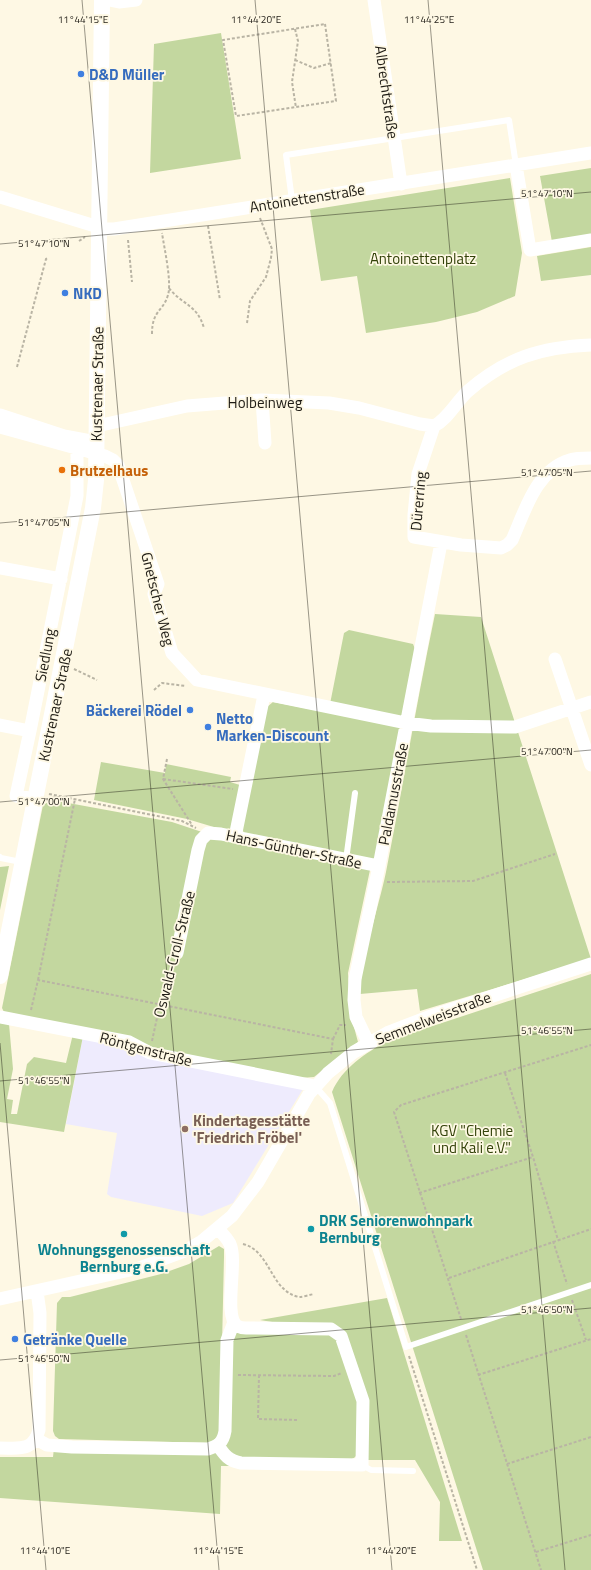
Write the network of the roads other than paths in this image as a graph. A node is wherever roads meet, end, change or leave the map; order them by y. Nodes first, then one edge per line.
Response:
1 (102, 0) edge
2 (109, 0) edge
3 (136, 0) edge
4 (374, 0) edge
5 (394, 139) junction
6 (591, 153) edge
7 (516, 165) junction
8 (401, 184) junction
9 (0, 197) edge
10 (292, 200) junction
11 (98, 226) junction
12 (591, 240) edge
13 (591, 345) edge
14 (262, 400) junction
15 (0, 415) edge
16 (97, 426) junction
17 (434, 426) junction
18 (0, 427) edge
19 (44, 434) junction
20 (265, 443) dead end
21 (77, 444) junction
22 (96, 448) junction
23 (591, 458) edge
24 (441, 542) junction
25 (0, 568) edge
26 (60, 579) junction
27 (555, 659) dead end
28 (264, 695) junction
29 (591, 702) edge
30 (572, 709) junction
31 (406, 723) junction
32 (0, 725) edge
33 (30, 731) junction
34 (591, 765) edge
35 (355, 793) dead end
36 (36, 796) junction
37 (208, 834) joint
38 (235, 837) junction
39 (0, 858) edge
40 (346, 860) junction
41 (23, 862) junction
42 (379, 866) junction
43 (177, 954) road end
44 (591, 964) edge
45 (0, 976) edge
46 (0, 1018) edge
47 (368, 1042) junction
48 (315, 1086) junction
49 (218, 1229) junction
50 (591, 1285) edge
51 (37, 1291) junction
52 (0, 1299) edge
53 (234, 1322) junction
54 (36, 1438) junction
55 (218, 1446) junction
56 (0, 1448) edge
57 (362, 1464) junction
58 (413, 1471) dead end

1 - 11 street, Kustrenaer Straße
2 - 3 street
4 - 5 street, Albrechtstraße
5 - 7 lane
5 - 8 street, Albrechtstraße
5 - 10 lane
6 - 7 street, Antoinettenstraße
7 - 8 street, Antoinettenstraße
7 - 12 street
8 - 10 street, Antoinettenstraße
9 - 11 street, Antoinettenstraße
10 - 11 street, Antoinettenstraße
11 - 16 street, Kustrenaer Straße
13 - 17 street
14 - 16 street, Holbeinweg
14 - 17 street, Holbeinweg
14 - 20 street
15 - 19 street
16 - 22 street, Kustrenaer Straße
17 - 24 street, Dürerring
18 - 19 street
19 - 21 street
21 - 22 street, Gnetscher Weg
21 - 26 street, Siedlung
22 - 28 street, Gnetscher Weg
22 - 36 street, Kustrenaer Straße
23 - 24 street, Dürerring
24 - 31 street, Paldamusstraße
25 - 26 street
26 - 33 street, Siedlung
27 - 30 street
28 - 31 street
28 - 38 street
29 - 30 street
30 - 31 street
30 - 34 street
31 - 42 street, Paldamusstraße
32 - 33 street
33 - 36 street, Siedlung
35 - 40 lane
36 - 41 street, Kustrenaer Straße
37 - 38 street, Hans-Günther-Straße
37 - 43 street, Oswald-Croll-Straße
38 - 40 street, Hans-Günther-Straße
39 - 41 lane
40 - 42 street, Hans-Günther-Straße
41 - 45 street, Kustrenaer Straße
42 - 47 street, Paldamusstraße
44 - 47 street, Semmelweisstraße
46 - 48 street, Röntgenstraße
47 - 48 street, Semmelweisstraße
48 - 49 street, Semmelweisstraße
48 - 50 lane
49 - 51 street, Semmelweisstraße
49 - 53 street
51 - 52 street, Semmelweisstraße
51 - 54 street
53 - 55 street
53 - 57 street
54 - 55 street
54 - 56 street
55 - 57 street
57 - 58 lane

